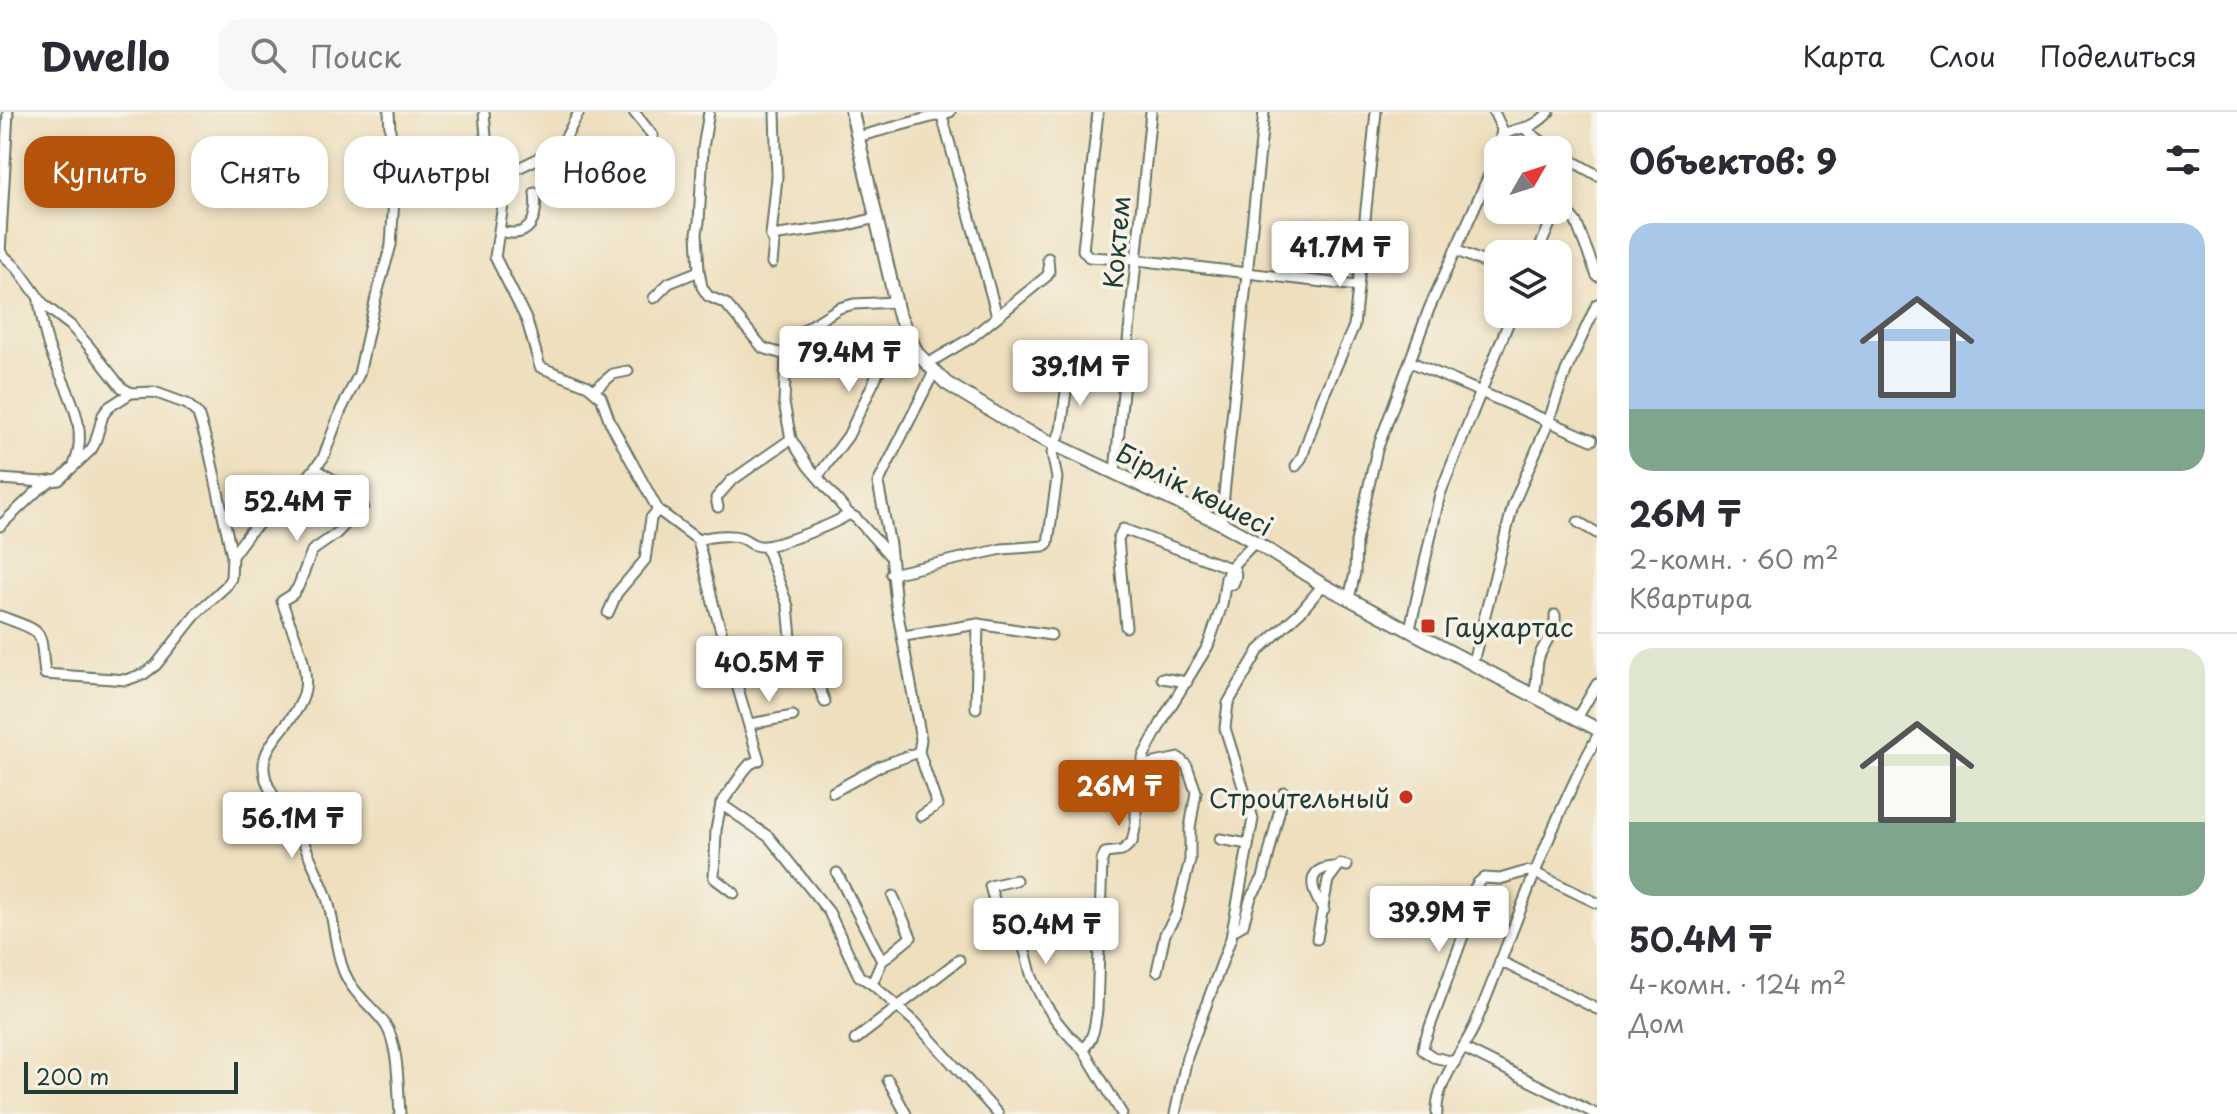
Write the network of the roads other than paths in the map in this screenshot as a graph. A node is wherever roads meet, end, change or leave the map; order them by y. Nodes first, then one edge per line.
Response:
1 (8, 112) edge
2 (389, 112) edge
3 (484, 112) edge
4 (579, 112) edge
5 (634, 112) edge
6 (709, 112) edge
7 (775, 112) edge
8 (852, 112) edge
9 (1098, 112) edge
10 (1151, 112) edge
11 (1264, 112) edge
12 (1376, 112) edge
13 (1494, 112) edge
14 (1549, 112) edge
15 (944, 113) edge
16 (1525, 129) junction
17 (486, 136) edge
18 (653, 136) dead end
19 (1501, 136) joint
20 (1534, 136) edge
21 (857, 137) junction
22 (1572, 161) edge
23 (519, 168) edge
24 (3, 175) edge
25 (1597, 175) edge
26 (1484, 191) edge
27 (502, 208) edge
28 (537, 208) edge
29 (876, 218) junction
30 (1572, 218) edge
31 (500, 231) junction
32 (771, 236) junction
33 (1455, 250) junction
34 (0, 252) edge
35 (1592, 253) edge
36 (1048, 258) dead end
37 (1137, 260) junction
38 (1484, 262) edge
39 (772, 263) dead end
40 (699, 271) junction
41 (1247, 274) junction
42 (1597, 276) edge
43 (1357, 286) junction
44 (38, 296) junction
45 (654, 298) dead end
46 (896, 302) junction
47 (1597, 304) edge
48 (997, 316) junction
49 (1507, 328) edge
50 (913, 345) junction
51 (786, 355) junction
52 (1070, 361) dead end
53 (1411, 362) junction
54 (930, 368) junction
55 (628, 371) dead end
56 (594, 390) junction
57 (131, 393) junction
58 (1481, 393) junction
59 (1547, 422) junction
60 (791, 439) junction
61 (1592, 440) dead end
62 (1054, 445) junction
63 (74, 465) junction
64 (1296, 466) dead end
65 (316, 469) junction
66 (1115, 472) junction
67 (818, 476) junction
68 (0, 479) edge
69 (50, 482) junction
70 (718, 507) dead end
71 (658, 510) junction
72 (849, 514) junction
73 (1578, 522) dead end
74 (1221, 523) junction
75 (0, 526) edge
76 (1597, 533) edge
77 (698, 540) junction
78 (1255, 542) junction
79 (766, 547) junction
80 (889, 555) junction
81 (232, 556) junction
82 (1231, 567) junction
83 (891, 574) junction
84 (1323, 585) junction
85 (1349, 598) junction
86 (608, 613) dead end
87 (1555, 615) dead end
88 (0, 616) edge
89 (978, 624) junction
90 (1126, 627) dead end
91 (1410, 629) junction
92 (1051, 635) dead end
93 (904, 636) junction
94 (1473, 662) junction
95 (1162, 678) dead end
96 (1187, 682) junction
97 (1597, 684) edge
98 (1533, 695) junction
99 (825, 702) dead end
100 (976, 708) dead end
101 (793, 716) dead end
102 (1577, 718) junction
103 (750, 724) junction
104 (1597, 729) edge
105 (1597, 737) edge
106 (919, 752) junction
107 (1144, 765) junction
108 (833, 792) dead end
109 (1284, 792) dead end
110 (721, 804) junction
111 (921, 816) dead end
112 (1220, 839) dead end
113 (1248, 844) junction
114 (837, 873) dead end
115 (1535, 873) junction
116 (1016, 880) dead end
117 (734, 893) dead end
118 (893, 896) dead end
119 (1597, 903) edge
120 (1324, 910) junction
121 (1233, 931) junction
122 (1317, 939) dead end
123 (959, 960) dead end
124 (882, 961) junction
125 (1500, 961) junction
126 (1157, 971) dead end
127 (872, 984) junction
128 (898, 1007) junction
129 (1597, 1009) edge
130 (855, 1040) dead end
131 (1083, 1049) junction
132 (1465, 1049) junction
133 (1455, 1062) junction
134 (888, 1080) dead end
135 (400, 1114) edge
136 (906, 1114) edge
137 (998, 1114) edge
138 (1122, 1114) edge
139 (1175, 1114) edge
140 (1437, 1114) edge
141 (1596, 1114) edge

1 - 24 street
2 - 65 street
3 - 17 street
4 - 23 street
5 - 18 street
6 - 40 street
7 - 32 street
8 - 21 main road, Бірлік көшесі
9 - 37 street
10 - 37 street, Коктем
11 - 41 street
12 - 43 street
13 - 19 street
14 - 16 street
15 - 21 street
15 - 48 street
16 - 19 street
16 - 20 street
21 - 29 main road, Бірлік көшесі
22 - 25 street
24 - 34 street
26 - 33 street
27 - 31 street
28 - 31 street
29 - 32 street
29 - 46 main road, Бірлік көшесі
30 - 35 street
31 - 56 street
32 - 39 street
33 - 38 street
33 - 53 street
34 - 44 street
35 - 42 street
36 - 48 street
37 - 41 street
37 - 66 street, Коктем
40 - 45 street
40 - 51 street
41 - 43 street
41 - 74 street
43 - 64 street
44 - 57 street
44 - 63 street
46 - 50 main road, Бірлік көшесі
46 - 51 street
47 - 59 street
48 - 54 street
49 - 58 street
50 - 54 main road, Бірлік көшесі
50 - 67 street
51 - 60 street
52 - 62 street
53 - 58 street
53 - 85 street
54 - 62 main road, Бірлік көшесі
54 - 80 street
55 - 56 street
56 - 71 street
57 - 63 street
57 - 81 street
58 - 59 street
58 - 91 street
59 - 61 street
59 - 94 street
60 - 67 street
60 - 70 street
62 - 66 main road, Бірлік көшесі
62 - 83 street
63 - 69 street
65 - 81 street
65 - 135 street
66 - 74 main road, Бірлік көшесі
67 - 72 street
68 - 69 street
69 - 75 street
71 - 77 street
71 - 86 street
72 - 79 street
72 - 80 street
73 - 76 street
74 - 78 main road, Бірлік көшесі
77 - 79 street
77 - 103 street
78 - 82 street
78 - 84 main road, Бірлік көшесі
79 - 99 street
80 - 83 street
81 - 88 street
82 - 90 street
82 - 96 street
83 - 93 street
84 - 85 main road, Бірлік көшесі
84 - 113 street
85 - 91 main road, Бірлік көшесі
87 - 98 street
89 - 92 street
89 - 93 street
89 - 100 street
91 - 94 main road, Бірлік көшесі
93 - 106 street
94 - 98 main road, Бірлік көшесі
95 - 96 street
96 - 107 street
97 - 102 street
98 - 102 main road, Бірлік көшесі
101 - 103 street
102 - 104 main road, Бірлік көшесі
103 - 110 street
105 - 115 street
106 - 108 street
106 - 111 street
107 - 126 street
107 - 131 street
109 - 121 street
110 - 117 street
110 - 127 street
112 - 113 street
113 - 121 street
114 - 124 street
115 - 119 street
115 - 125 street
115 - 133 street
116 - 131 street
118 - 124 street
120 - 120 street
120 - 122 street
121 - 139 street
123 - 128 street
124 - 127 street
125 - 129 street
125 - 132 street
127 - 128 street
128 - 130 street
128 - 137 street
131 - 138 street
132 - 133 street
132 - 141 street
133 - 140 street
134 - 136 street

